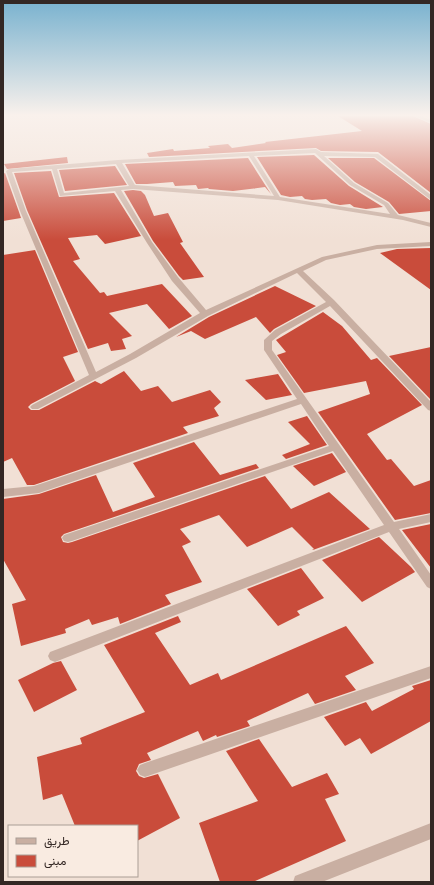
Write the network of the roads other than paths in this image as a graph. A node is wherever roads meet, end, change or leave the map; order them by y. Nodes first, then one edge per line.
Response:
1 (207, 157) edge
2 (252, 157) edge
3 (324, 157) edge
4 (379, 157) edge
5 (118, 162) junction
6 (54, 167) junction
7 (133, 187) junction
8 (117, 189) junction
9 (278, 198) junction
10 (431, 198) edge
11 (396, 217) junction
12 (431, 217) edge
13 (420, 222) junction
14 (431, 225) edge
15 (431, 244) edge
16 (298, 270) junction
17 (332, 302) junction
18 (205, 314) junction
19 (94, 377) junction
20 (303, 400) junction
21 (35, 407) dead end
22 (431, 408) edge
23 (336, 448) junction
24 (3, 493) edge
25 (431, 518) edge
26 (391, 527) junction
27 (68, 538) dead end
28 (431, 584) edge
29 (54, 656) dead end
30 (431, 672) edge
31 (145, 770) dead end
32 (431, 831) edge
33 (307, 881) edge

1 - 5 street
2 - 9 street
3 - 11 street
4 - 10 street
5 - 6 street
5 - 7 street
6 - 8 street
6 - 19 street
7 - 8 street
7 - 9 street
8 - 18 street
9 - 11 street
11 - 13 street
12 - 13 street
13 - 14 street
15 - 16 street
16 - 17 street
16 - 18 street
17 - 20 street
17 - 22 street
18 - 19 street
19 - 21 street
20 - 23 street
20 - 24 street
23 - 26 street
23 - 27 street
25 - 26 street
26 - 28 street
26 - 29 street
30 - 31 street
32 - 33 street

